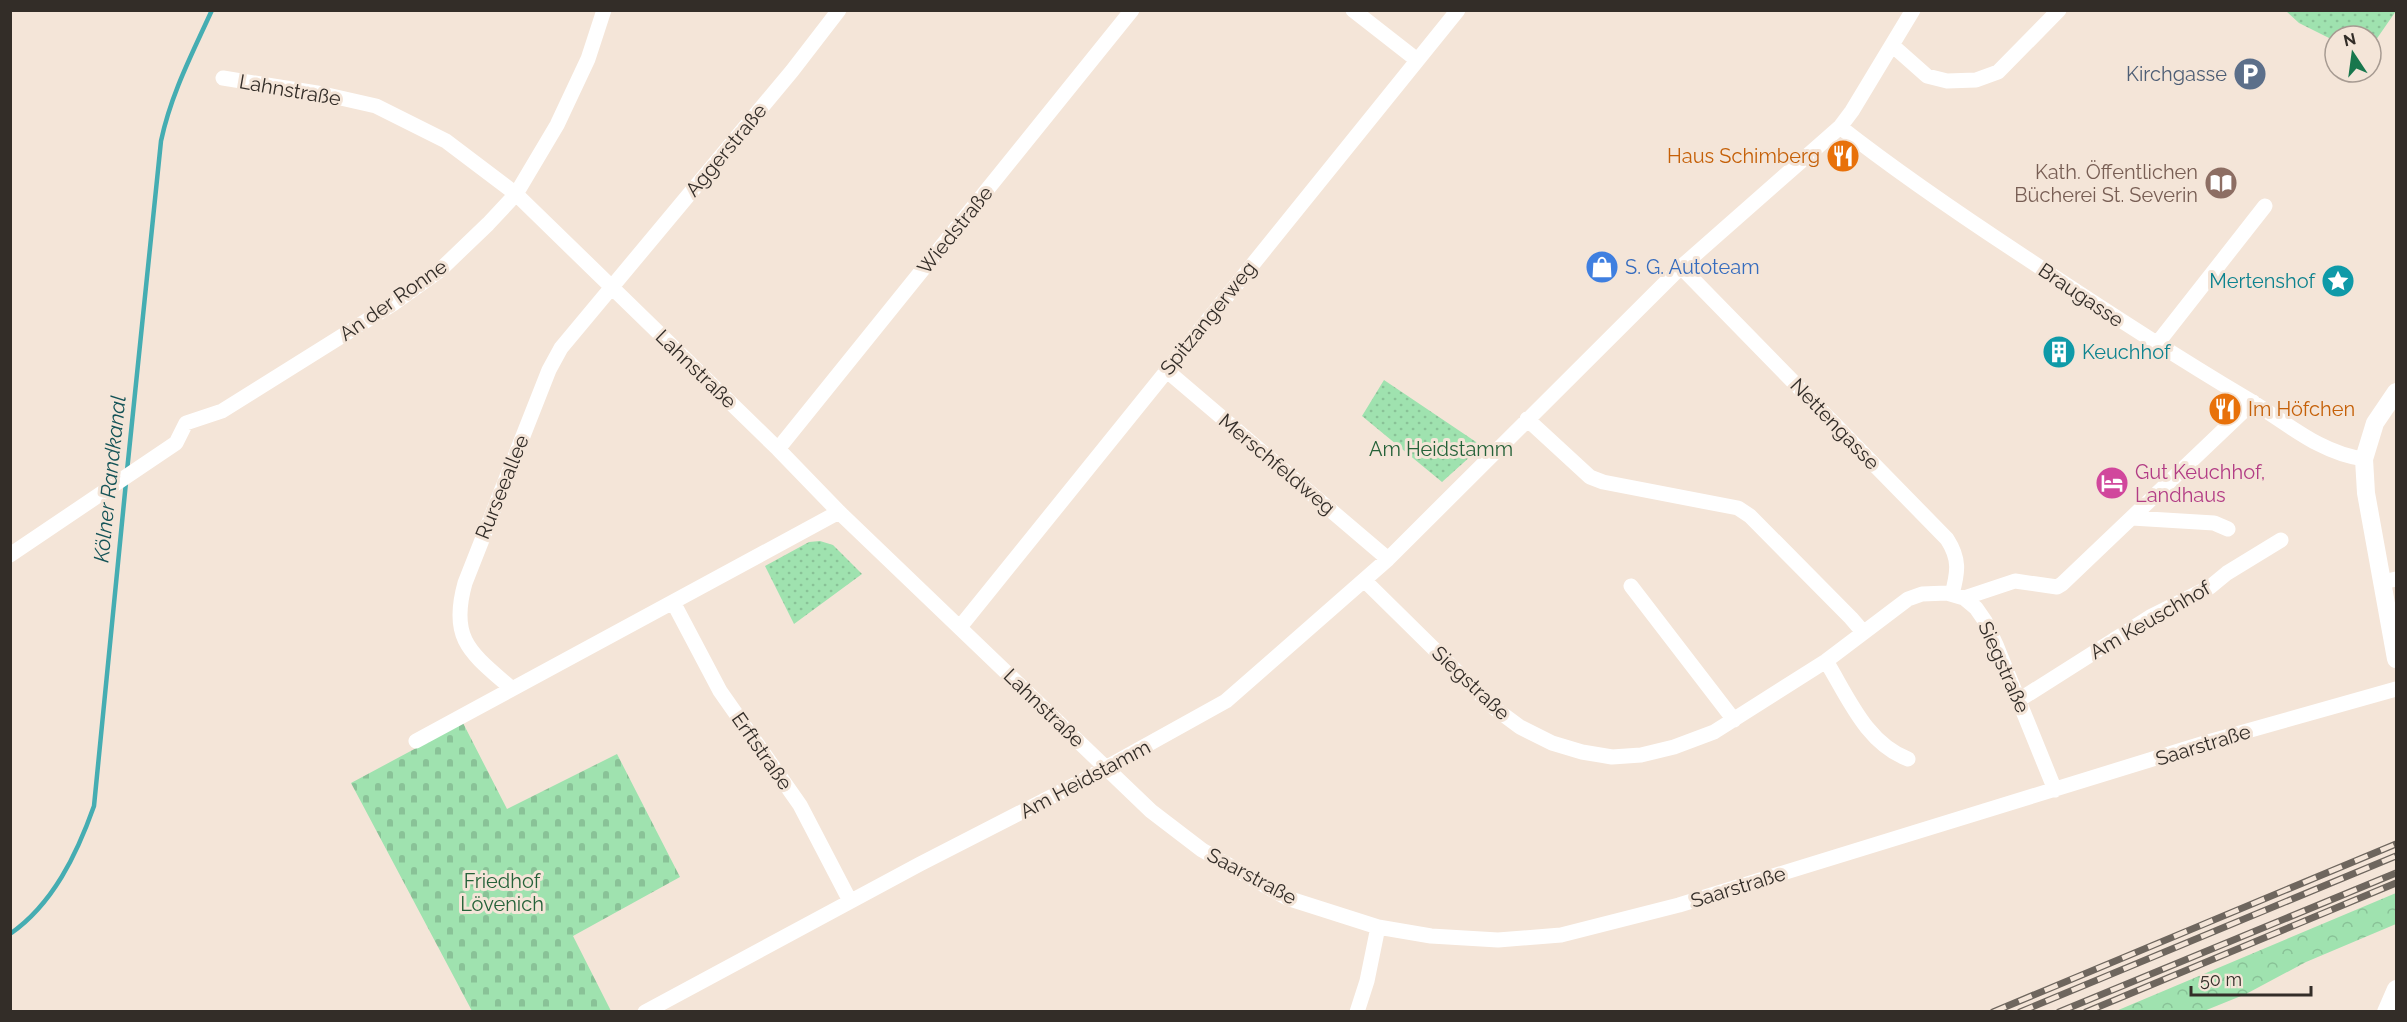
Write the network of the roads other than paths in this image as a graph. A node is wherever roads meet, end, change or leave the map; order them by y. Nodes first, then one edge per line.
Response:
1 (604, 10) edge
2 (839, 10) edge
3 (1132, 10) edge
4 (1353, 10) edge
5 (1458, 10) edge
6 (1913, 10) edge
7 (2059, 10) edge
8 (1892, 45) junction
9 (1417, 60) junction
10 (223, 78) dead end
11 (1840, 127) junction
12 (516, 194) junction
13 (2265, 206) dead end
14 (1682, 267) junction
15 (612, 288) junction
16 (2156, 345) junction
17 (1166, 370) junction
18 (2397, 392) edge
19 (2253, 402) junction
20 (1527, 419) junction
21 (778, 449) junction
22 (2364, 459) junction
23 (839, 512) junction
24 (2132, 518) junction
25 (2228, 529) dead end
26 (2281, 540) dead end
27 (10, 555) edge
28 (1388, 559) junction
29 (1364, 580) junction
30 (2390, 581) edge
31 (1631, 586) dead end
32 (1958, 596) junction
33 (673, 602) junction
34 (960, 627) junction
35 (1863, 632) junction
36 (2397, 659) edge
37 (1826, 661) junction
38 (512, 689) junction
39 (2397, 689) edge
40 (2019, 700) junction
41 (1734, 720) junction
42 (416, 741) dead end
43 (1908, 759) dead end
44 (1106, 768) junction
45 (2055, 790) junction
46 (850, 901) junction
47 (1378, 927) junction
48 (2397, 989) edge
49 (662, 1008) edge
50 (645, 1011) edge
51 (1357, 1011) edge
52 (2386, 1011) edge

1 - 12 street, An der Ronne
2 - 15 street, Aggerstraße
3 - 21 street, Wiedstraße
4 - 9 street
5 - 9 street, Spitzangerweg
6 - 8 street, Am Heidstamm
7 - 8 street
8 - 11 street, Am Heidstamm
9 - 17 street, Spitzangerweg
10 - 12 street, Lahnstraße
11 - 14 street, Am Heidstamm
11 - 16 street, Braugasse
12 - 15 street, Lahnstraße
12 - 27 street, An der Ronne
13 - 16 street
14 - 20 street, Am Heidstamm
14 - 32 street, Nettengasse
15 - 21 street, Lahnstraße
15 - 38 street, Rurseeallee
16 - 19 street, Braugasse
17 - 28 street, Merschfeldweg
17 - 34 street, Spitzangerweg
18 - 22 street
19 - 22 street, Braugasse
19 - 24 street
20 - 28 street, Am Heidstamm
20 - 35 street
21 - 23 street, Lahnstraße
22 - 30 street
23 - 33 street
23 - 34 street, Lahnstraße
24 - 25 street
24 - 32 street
26 - 40 street, Am Keuschhof
28 - 29 street, Am Heidstamm
29 - 41 street, Siegstraße
29 - 44 street, Am Heidstamm
30 - 36 street
31 - 41 street
32 - 35 street, Siegstraße
32 - 40 street, Siegstraße
33 - 38 street
33 - 46 street, Erftstraße
34 - 44 street, Lahnstraße
35 - 37 street, Siegstraße
37 - 41 street, Siegstraße
37 - 43 street
38 - 42 street
39 - 45 street, Saarstraße
40 - 45 street, Siegstraße
44 - 46 street, Am Heidstamm
44 - 47 street, Saarstraße
45 - 47 street, Saarstraße
46 - 49 street, Am Heidstamm
47 - 51 street
48 - 52 street
49 - 50 street, Am Heidstamm

